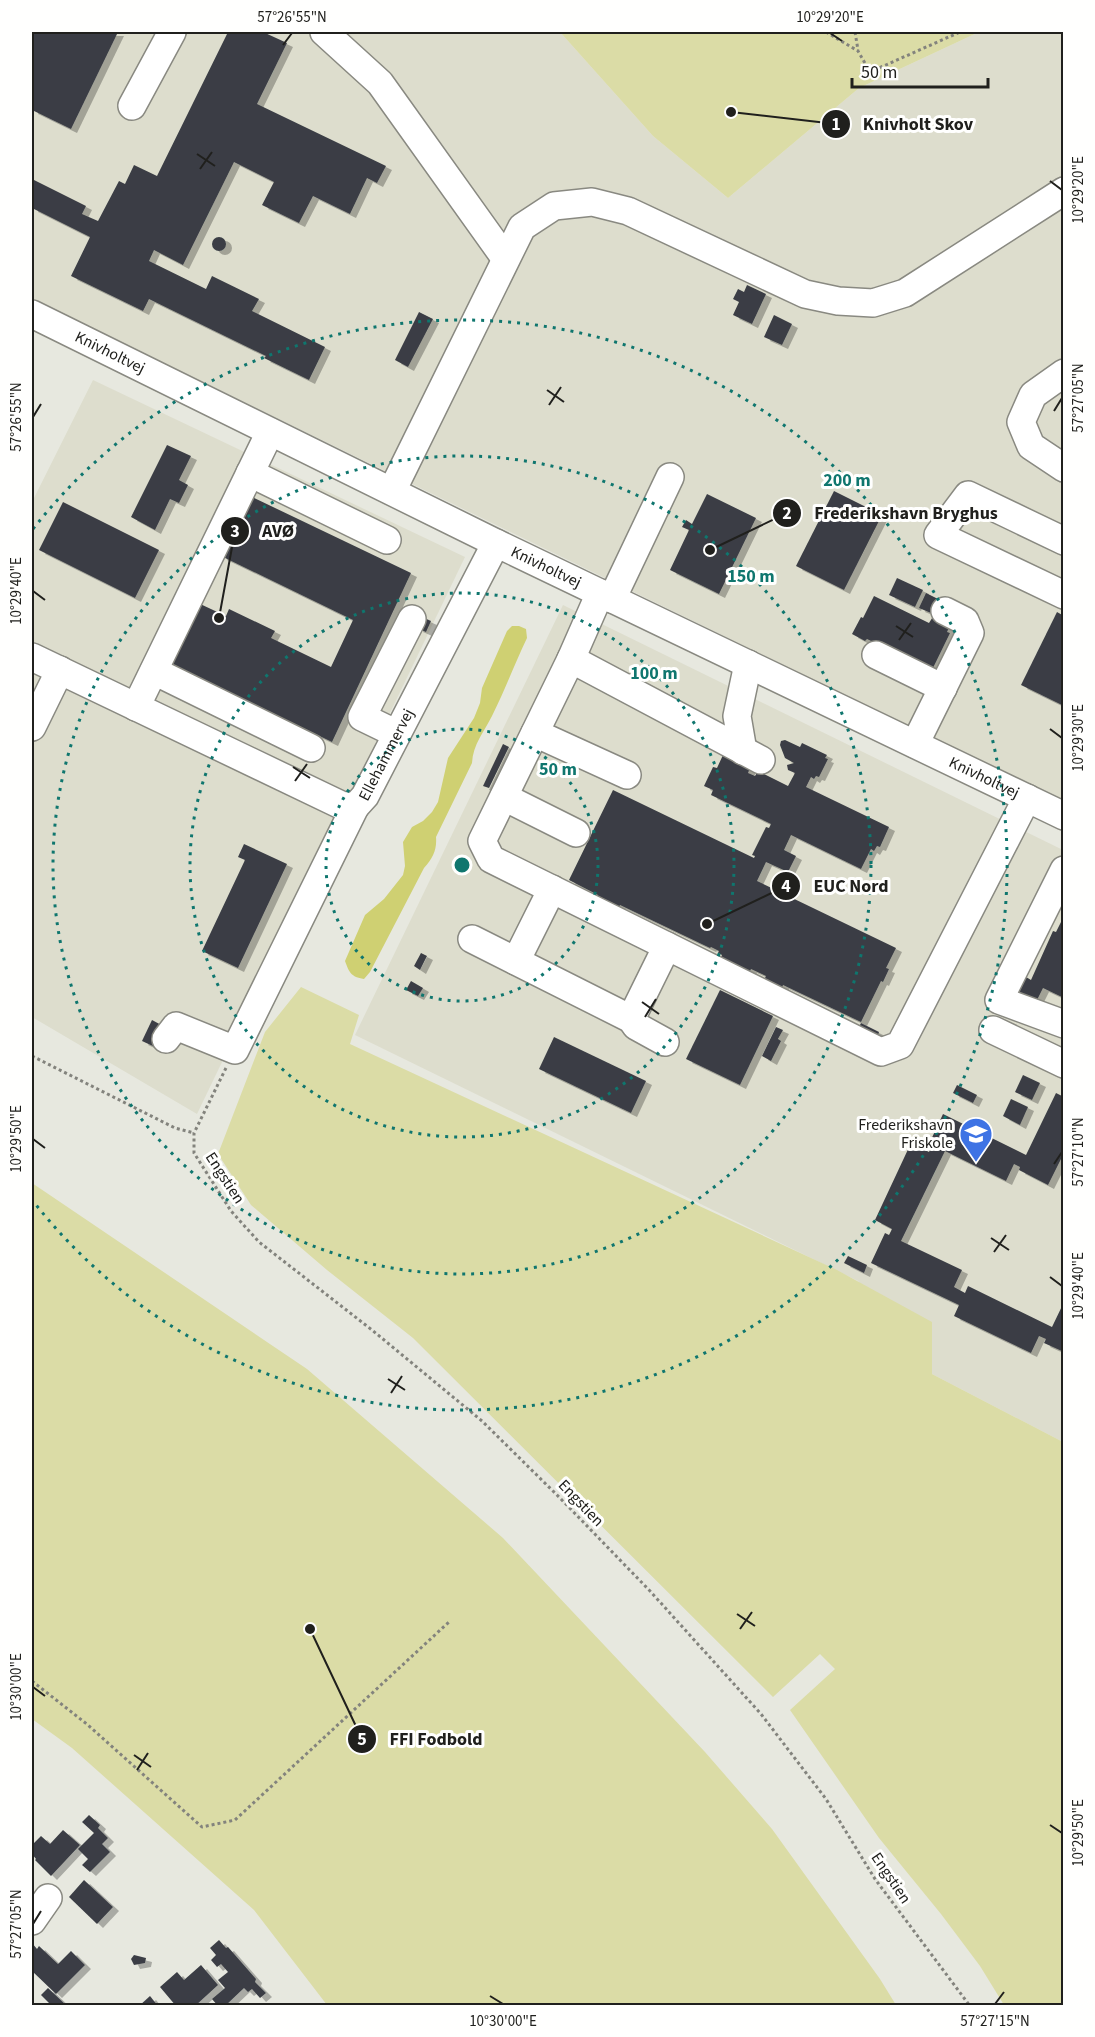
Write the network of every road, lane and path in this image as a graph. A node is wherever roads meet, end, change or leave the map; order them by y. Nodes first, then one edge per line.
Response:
1 (172, 32) edge
2 (324, 32) edge
3 (826, 32) edge
4 (855, 32) edge
5 (960, 32) edge
6 (858, 51) junction
7 (132, 106) dead end
8 (1064, 191) edge
9 (505, 258) junction
10 (32, 314) edge
11 (1064, 373) edge
12 (270, 432) junction
13 (1064, 468) edge
14 (250, 473) junction
15 (670, 477) dead end
16 (392, 491) junction
17 (387, 540) dead end
18 (1064, 541) edge
19 (496, 543) junction
20 (1064, 595) edge
21 (606, 596) junction
22 (945, 611) dead end
23 (412, 619) dead end
24 (876, 655) dead end
25 (32, 657) edge
26 (571, 659) junction
27 (748, 664) junction
28 (60, 670) junction
29 (153, 671) junction
30 (943, 688) junction
31 (136, 706) junction
32 (32, 727) edge
33 (535, 733) junction
34 (397, 734) junction
35 (915, 744) junction
36 (311, 748) dead end
37 (627, 776) dead end
38 (504, 797) junction
39 (1027, 798) junction
40 (355, 807) junction
41 (1064, 816) edge
42 (576, 833) dead end
43 (1064, 870) edge
44 (552, 889) junction
45 (472, 939) dead end
46 (667, 946) junction
47 (516, 961) junction
48 (631, 1019) junction
49 (1064, 1024) edge
50 (993, 1030) dead end
51 (166, 1039) dead end
52 (665, 1042) dead end
53 (235, 1050) junction
54 (32, 1056) edge
55 (1064, 1065) edge
56 (194, 1133) junction
57 (450, 1621) dead end
58 (32, 1682) edge
59 (48, 1898) dead end
60 (32, 1921) edge
61 (970, 2006) edge

1 - 7 street
2 - 9 street
3 - 6 path
4 - 6 path
5 - 6 path
8 - 9 street
9 - 16 street
10 - 12 street, Knivholtvej
11 - 13 street
12 - 14 street
12 - 16 street, Knivholtvej
14 - 17 street
14 - 29 street
15 - 21 street
16 - 19 street, Knivholtvej
18 - 20 street
19 - 21 street, Knivholtvej
19 - 34 street, Ellehammervej
21 - 26 street
21 - 27 street, Knivholtvej
22 - 30 street
23 - 34 street
24 - 30 street
25 - 28 street, Ellehammervej
26 - 27 street
26 - 33 street
27 - 35 street, Knivholtvej
28 - 31 street, Ellehammervej
28 - 32 street
29 - 31 street
29 - 36 street
30 - 35 street
31 - 40 street, Ellehammervej
33 - 37 street
33 - 38 street
34 - 40 street, Ellehammervej
35 - 39 street, Knivholtvej
38 - 42 street
38 - 44 street
39 - 41 street, Knivholtvej
39 - 46 street
40 - 53 street
43 - 49 street
44 - 46 street
44 - 47 street
45 - 47 street
46 - 48 street
47 - 48 street
48 - 52 street
50 - 55 street
51 - 53 street
53 - 56 path
54 - 56 path
56 - 61 path, Engstien
57 - 58 path
59 - 60 street

